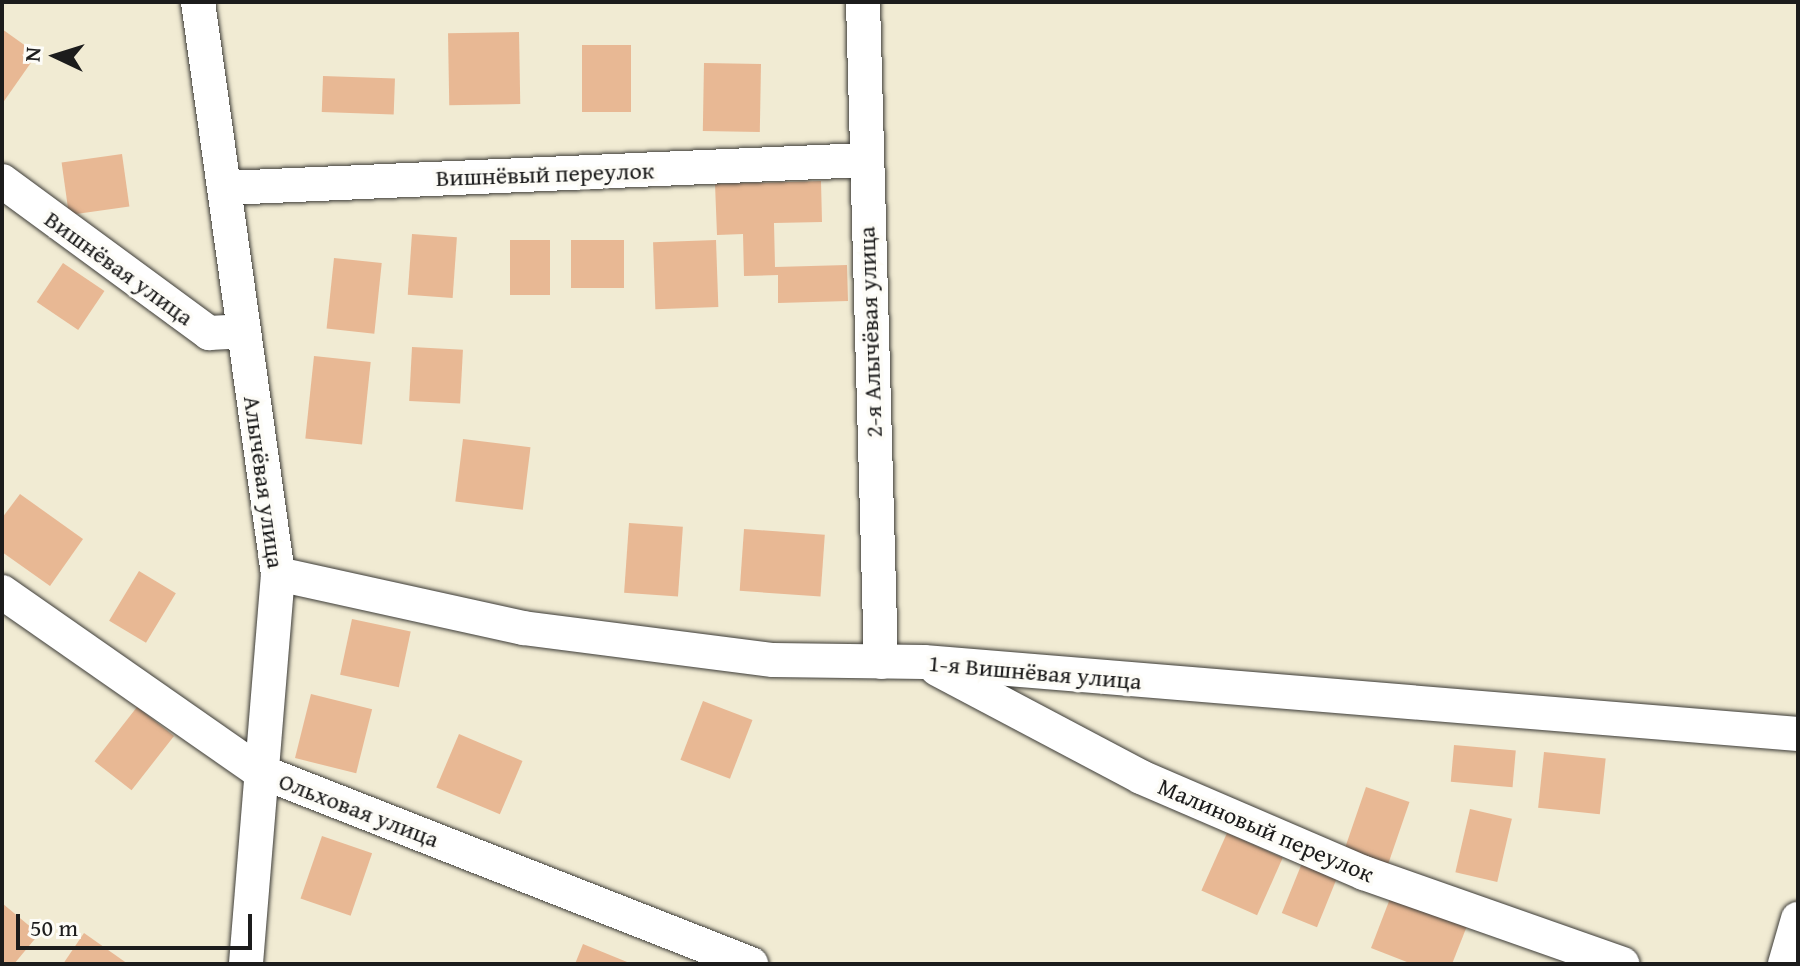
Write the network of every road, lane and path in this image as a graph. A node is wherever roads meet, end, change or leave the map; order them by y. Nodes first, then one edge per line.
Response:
1 (198, 2) edge
2 (863, 2) edge
3 (864, 160) junction
4 (2, 181) edge
5 (226, 188) junction
6 (243, 331) junction
7 (278, 574) junction
8 (2, 592) edge
9 (881, 662) junction
10 (924, 662) junction
11 (1798, 734) edge
12 (257, 770) junction
13 (1798, 919) edge
14 (246, 964) edge
15 (751, 964) edge
16 (1622, 964) edge
17 (1785, 964) edge

1 - 5 street, Алычёвая улица
2 - 3 street, 2-я Алычёвая улица
3 - 5 street, Вишнёвый переулок
3 - 9 street, 2-я Алычёвая улица
4 - 6 street, Вишнёвая улица
5 - 6 street, Алычёвая улица
6 - 7 street, Алычёвая улица
7 - 9 street, 1-я Вишнёвая улица
7 - 12 street, Алычёвая улица
8 - 12 street, Ольховая улица
9 - 10 street, 1-я Вишнёвая улица
10 - 11 street, 1-я Вишнёвая улица
10 - 16 street, Малиновый переулок
12 - 14 street, Алычёвая улица
12 - 15 street, Ольховая улица
13 - 17 street

